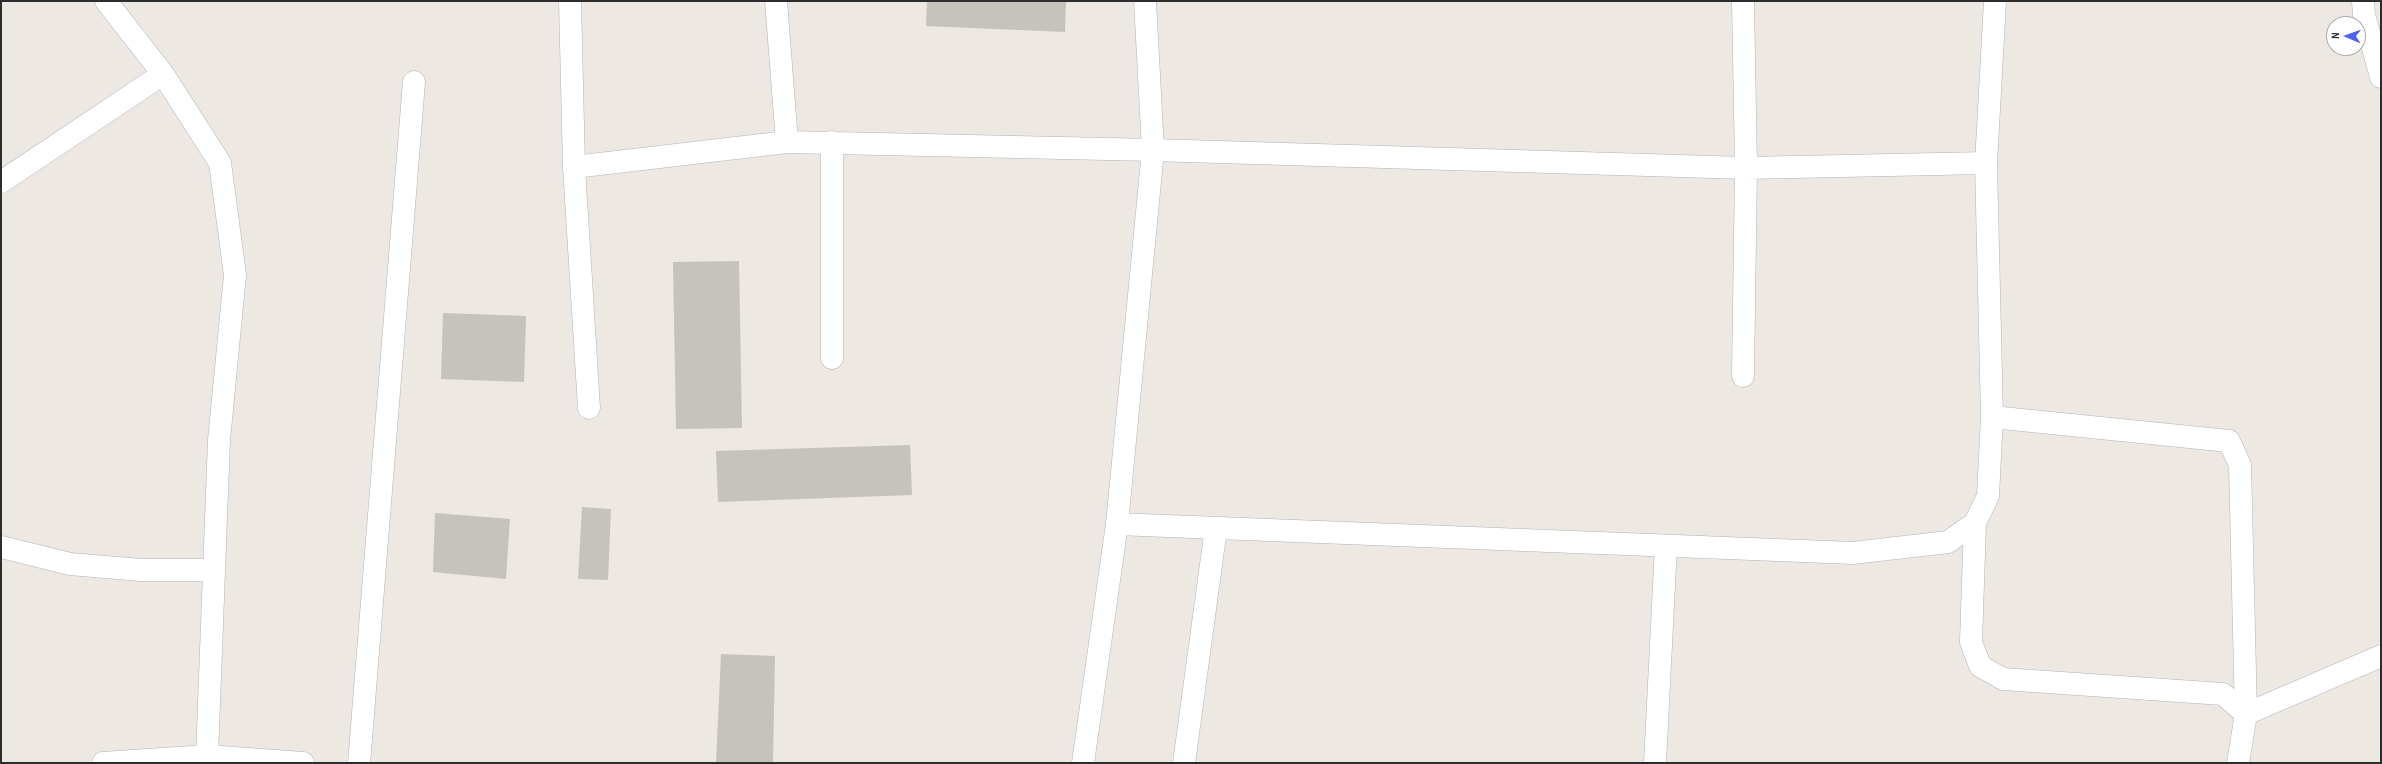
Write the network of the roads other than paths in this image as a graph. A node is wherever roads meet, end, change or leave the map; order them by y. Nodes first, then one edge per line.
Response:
1 (106, 1) edge
2 (570, 1) edge
3 (776, 1) edge
4 (1145, 1) edge
5 (1744, 1) edge
6 (1995, 1) edge
7 (2363, 1) edge
8 (163, 74) junction
9 (2381, 77) edge
10 (414, 82) dead end
11 (787, 142) junction
12 (832, 142) junction
13 (1153, 150) junction
14 (1986, 163) junction
15 (574, 167) junction
16 (1746, 168) junction
17 (1, 182) edge
18 (832, 358) dead end
19 (1743, 376) dead end
20 (589, 408) dead end
21 (1992, 417) junction
22 (1975, 523) junction
23 (1117, 524) junction
24 (1216, 528) junction
25 (1666, 546) junction
26 (1, 547) edge
27 (213, 570) junction
28 (2381, 656) edge
29 (2246, 714) junction
30 (207, 756) junction
31 (103, 763) edge
32 (303, 763) edge
33 (359, 763) edge
34 (1083, 763) edge
35 (1184, 763) edge
36 (1655, 763) edge
37 (2238, 763) edge

1 - 8 street
2 - 15 street
3 - 11 street
4 - 13 street
5 - 16 street
6 - 14 street
7 - 9 street
8 - 17 street
8 - 27 street
10 - 33 street
11 - 12 street
11 - 15 street
12 - 13 street
12 - 18 street
13 - 16 street
13 - 23 street
14 - 16 street
14 - 21 street
15 - 20 street
16 - 19 street
21 - 22 street
21 - 29 street
22 - 25 street
22 - 29 street
23 - 24 street
23 - 34 street
24 - 25 street
24 - 35 street
25 - 36 street
26 - 27 street
27 - 30 street
28 - 29 street
29 - 37 street
30 - 31 street
30 - 32 street

